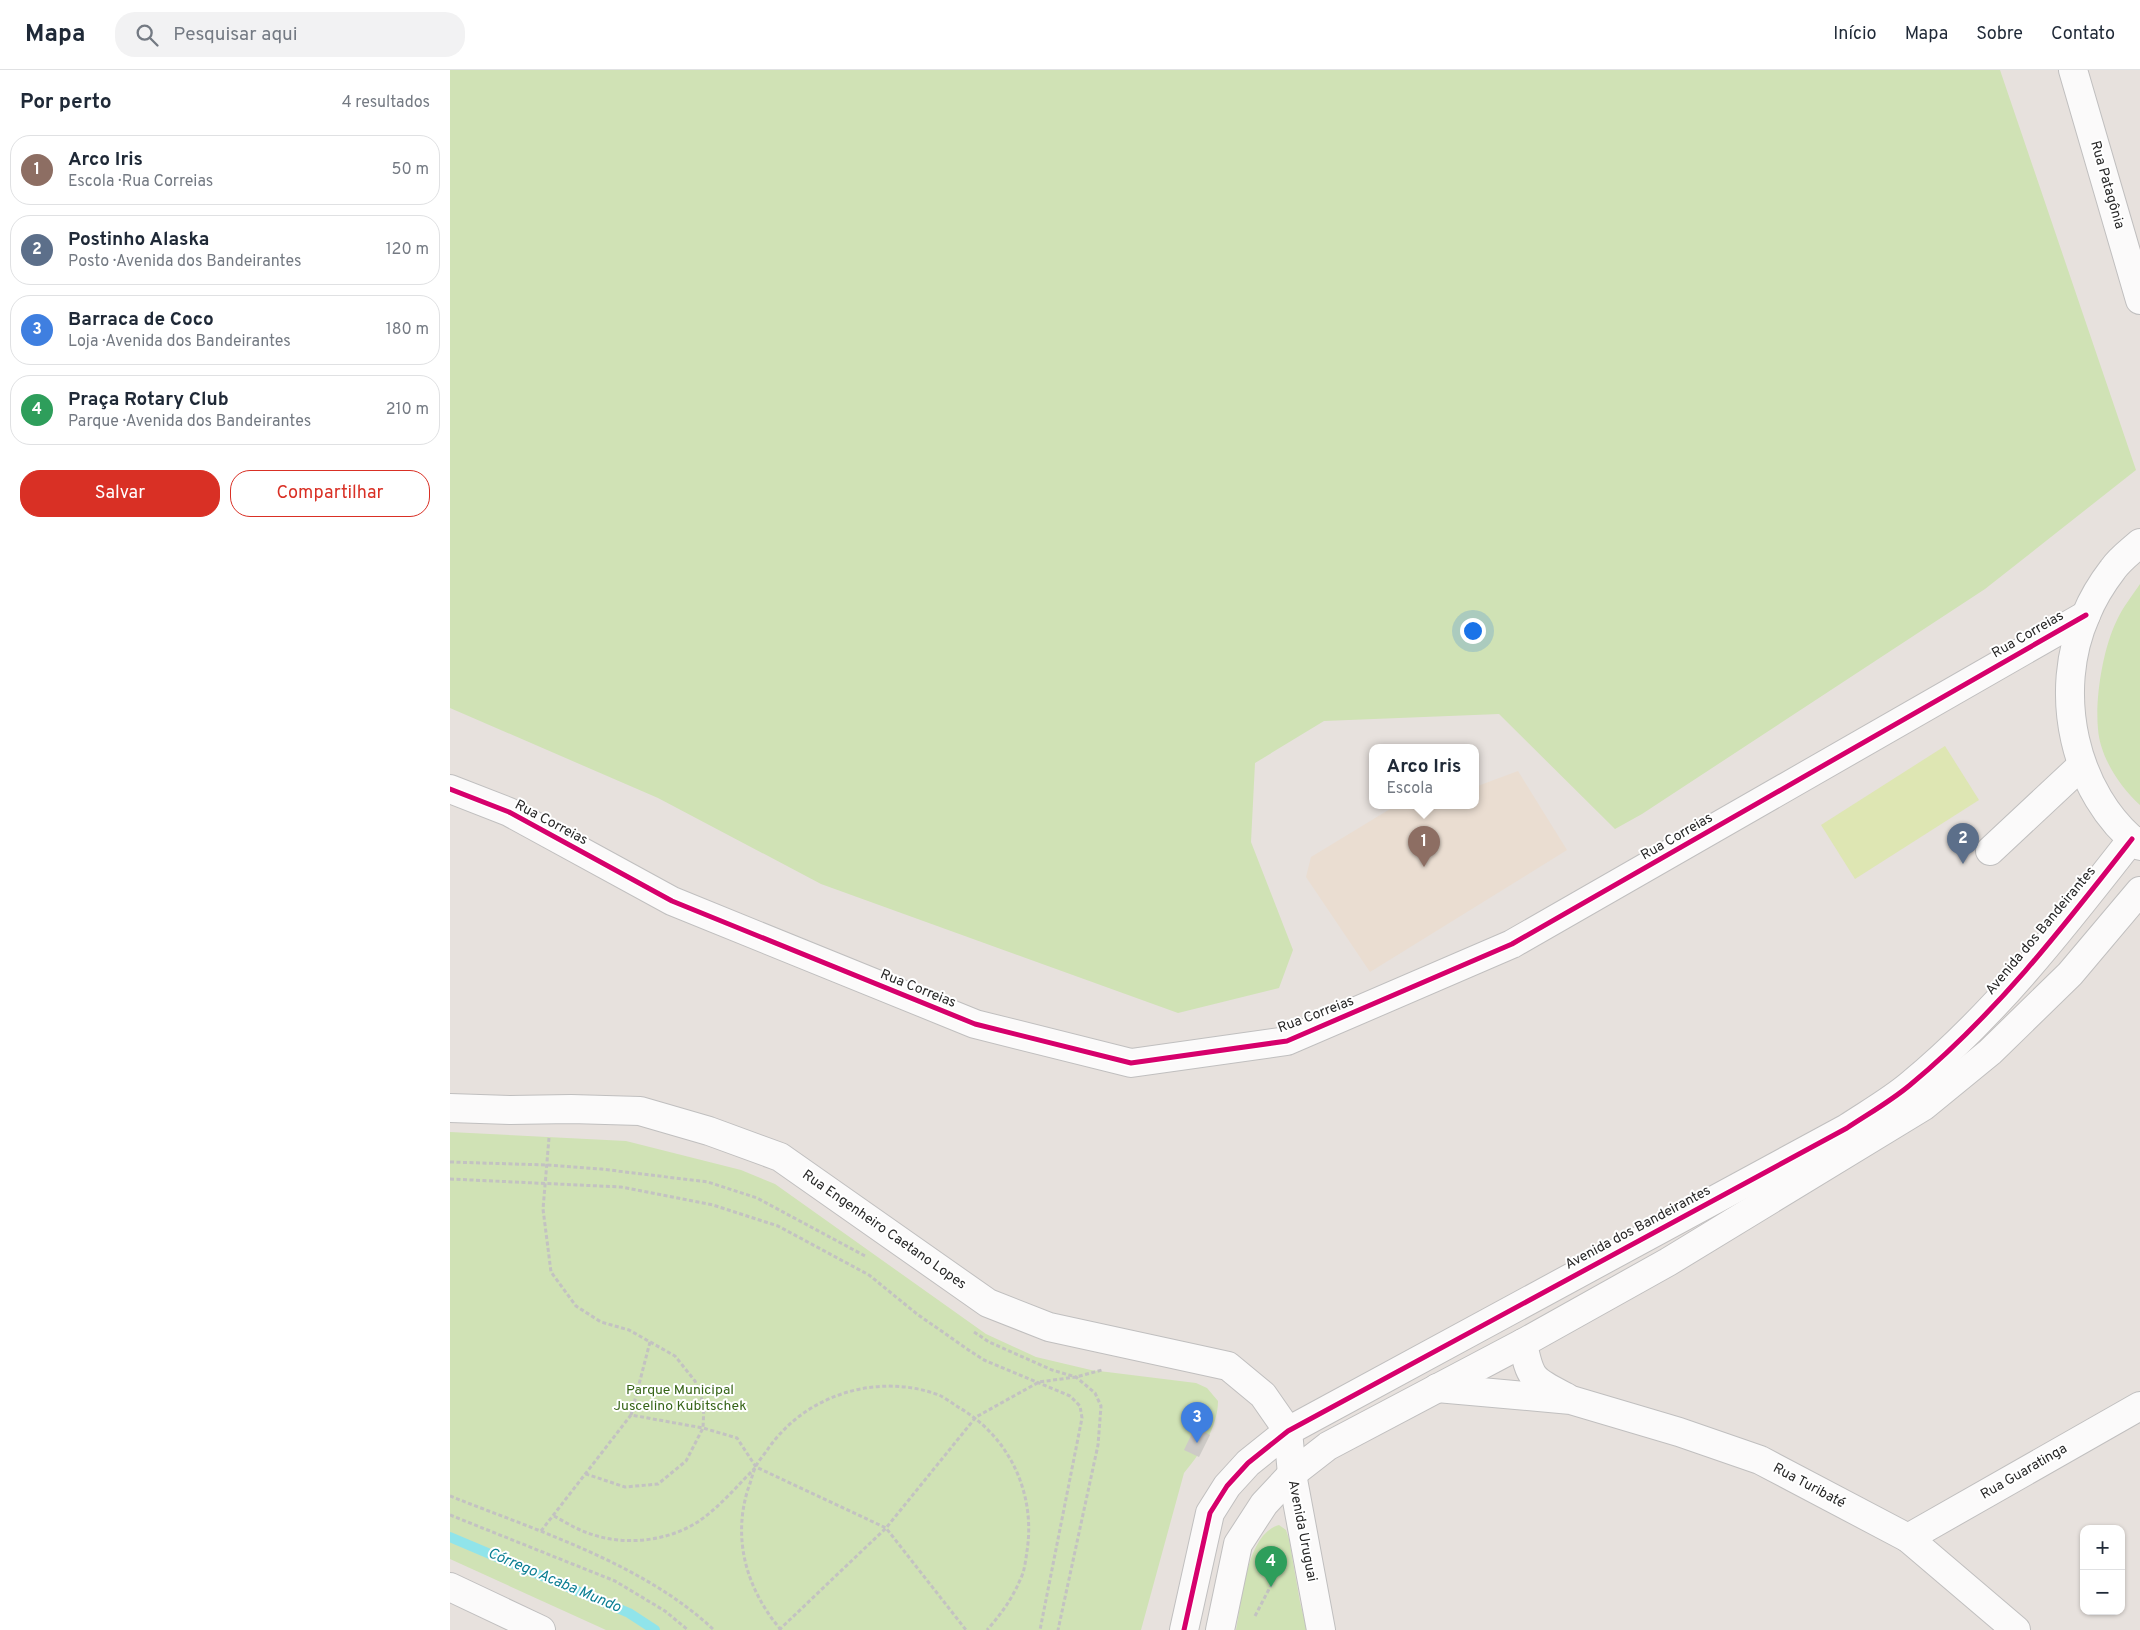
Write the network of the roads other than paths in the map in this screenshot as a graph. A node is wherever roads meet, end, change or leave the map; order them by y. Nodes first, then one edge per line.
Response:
1 (2073, 70) edge
2 (2140, 300) edge
3 (2140, 543) edge
4 (2086, 615) junction
5 (2082, 765) junction
6 (450, 789) edge
7 (2136, 842) edge
8 (1990, 850) dead end
9 (2140, 890) edge
10 (450, 1108) edge
11 (1523, 1343) junction
12 (1437, 1388) junction
13 (1571, 1400) junction
14 (2140, 1406) edge
15 (1288, 1431) junction
16 (1292, 1474) junction
17 (1908, 1538) junction
18 (450, 1587) edge
19 (541, 1630) edge
20 (1184, 1630) edge
21 (1220, 1630) edge
22 (1321, 1630) edge
23 (2016, 1630) edge

1 - 2 street, Rua Patagônia
3 - 4 street
4 - 5 street
4 - 6 street, Rua Correias
5 - 7 street
5 - 8 street
7 - 15 street, Avenida dos Bandeirantes
9 - 11 street
10 - 15 street, Rua Engenheiro Caetano Lopes
11 - 12 street
11 - 13 street, Rua Turibaté
12 - 13 street, Rua Turibaté
12 - 16 street
13 - 17 street, Rua Turibaté
14 - 17 street, Rua Guaratinga
15 - 16 street, Avenida Uruguai
15 - 20 street, Avenida dos Bandeirantes
16 - 21 street
16 - 22 street, Avenida Uruguai
17 - 23 street, Rua Turibaté
18 - 19 street

